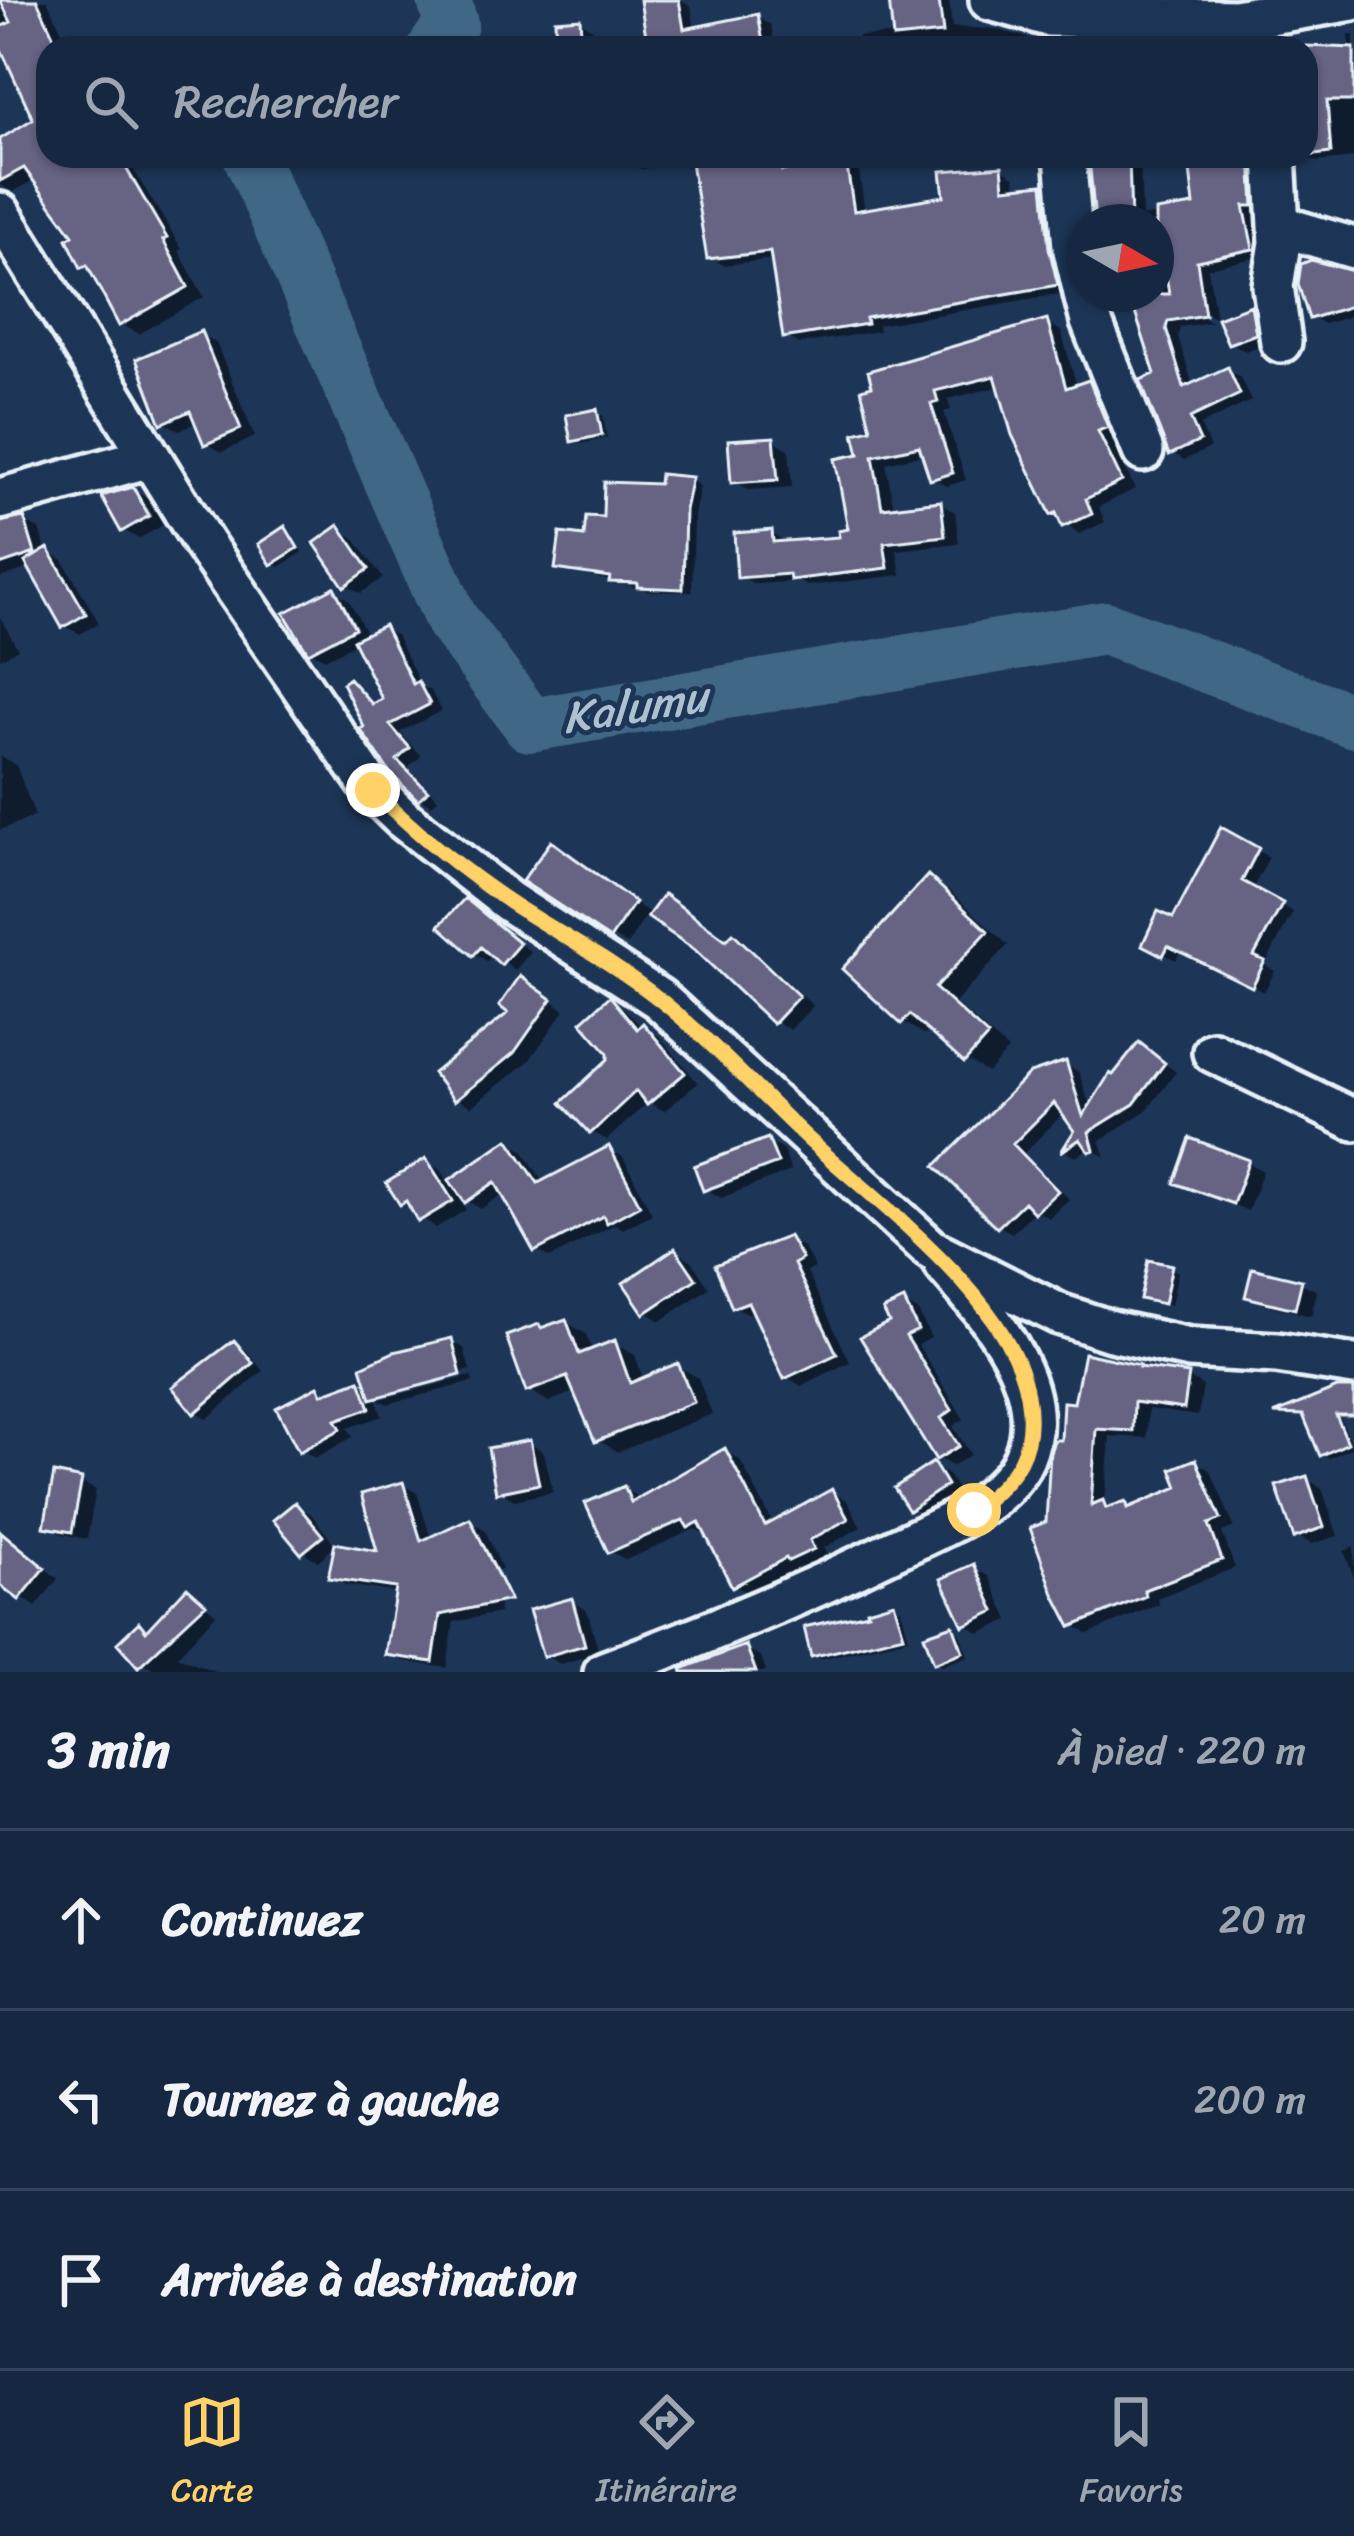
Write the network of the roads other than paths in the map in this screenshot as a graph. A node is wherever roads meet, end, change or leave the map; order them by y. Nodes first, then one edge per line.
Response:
1 (990, 0) edge
2 (1353, 0) edge
3 (1050, 21) edge
4 (1265, 22) edge
5 (1066, 168) edge
6 (1276, 168) edge
7 (1069, 204) edge
8 (0, 213) edge
9 (1280, 226) junction
10 (1354, 248) edge
11 (1089, 312) edge
12 (1280, 342) dead end
13 (1143, 451) dead end
14 (150, 457) junction
15 (0, 499) edge
16 (1214, 1052) dead end
17 (1354, 1120) edge
18 (932, 1250) junction
19 (1354, 1365) edge
20 (604, 1672) edge

1 - 3 street
2 - 4 street
3 - 4 street
5 - 7 street
6 - 9 street
8 - 14 street
9 - 10 street
9 - 12 street
11 - 13 street
14 - 15 street
14 - 18 street
16 - 17 street
18 - 19 street
18 - 20 street

